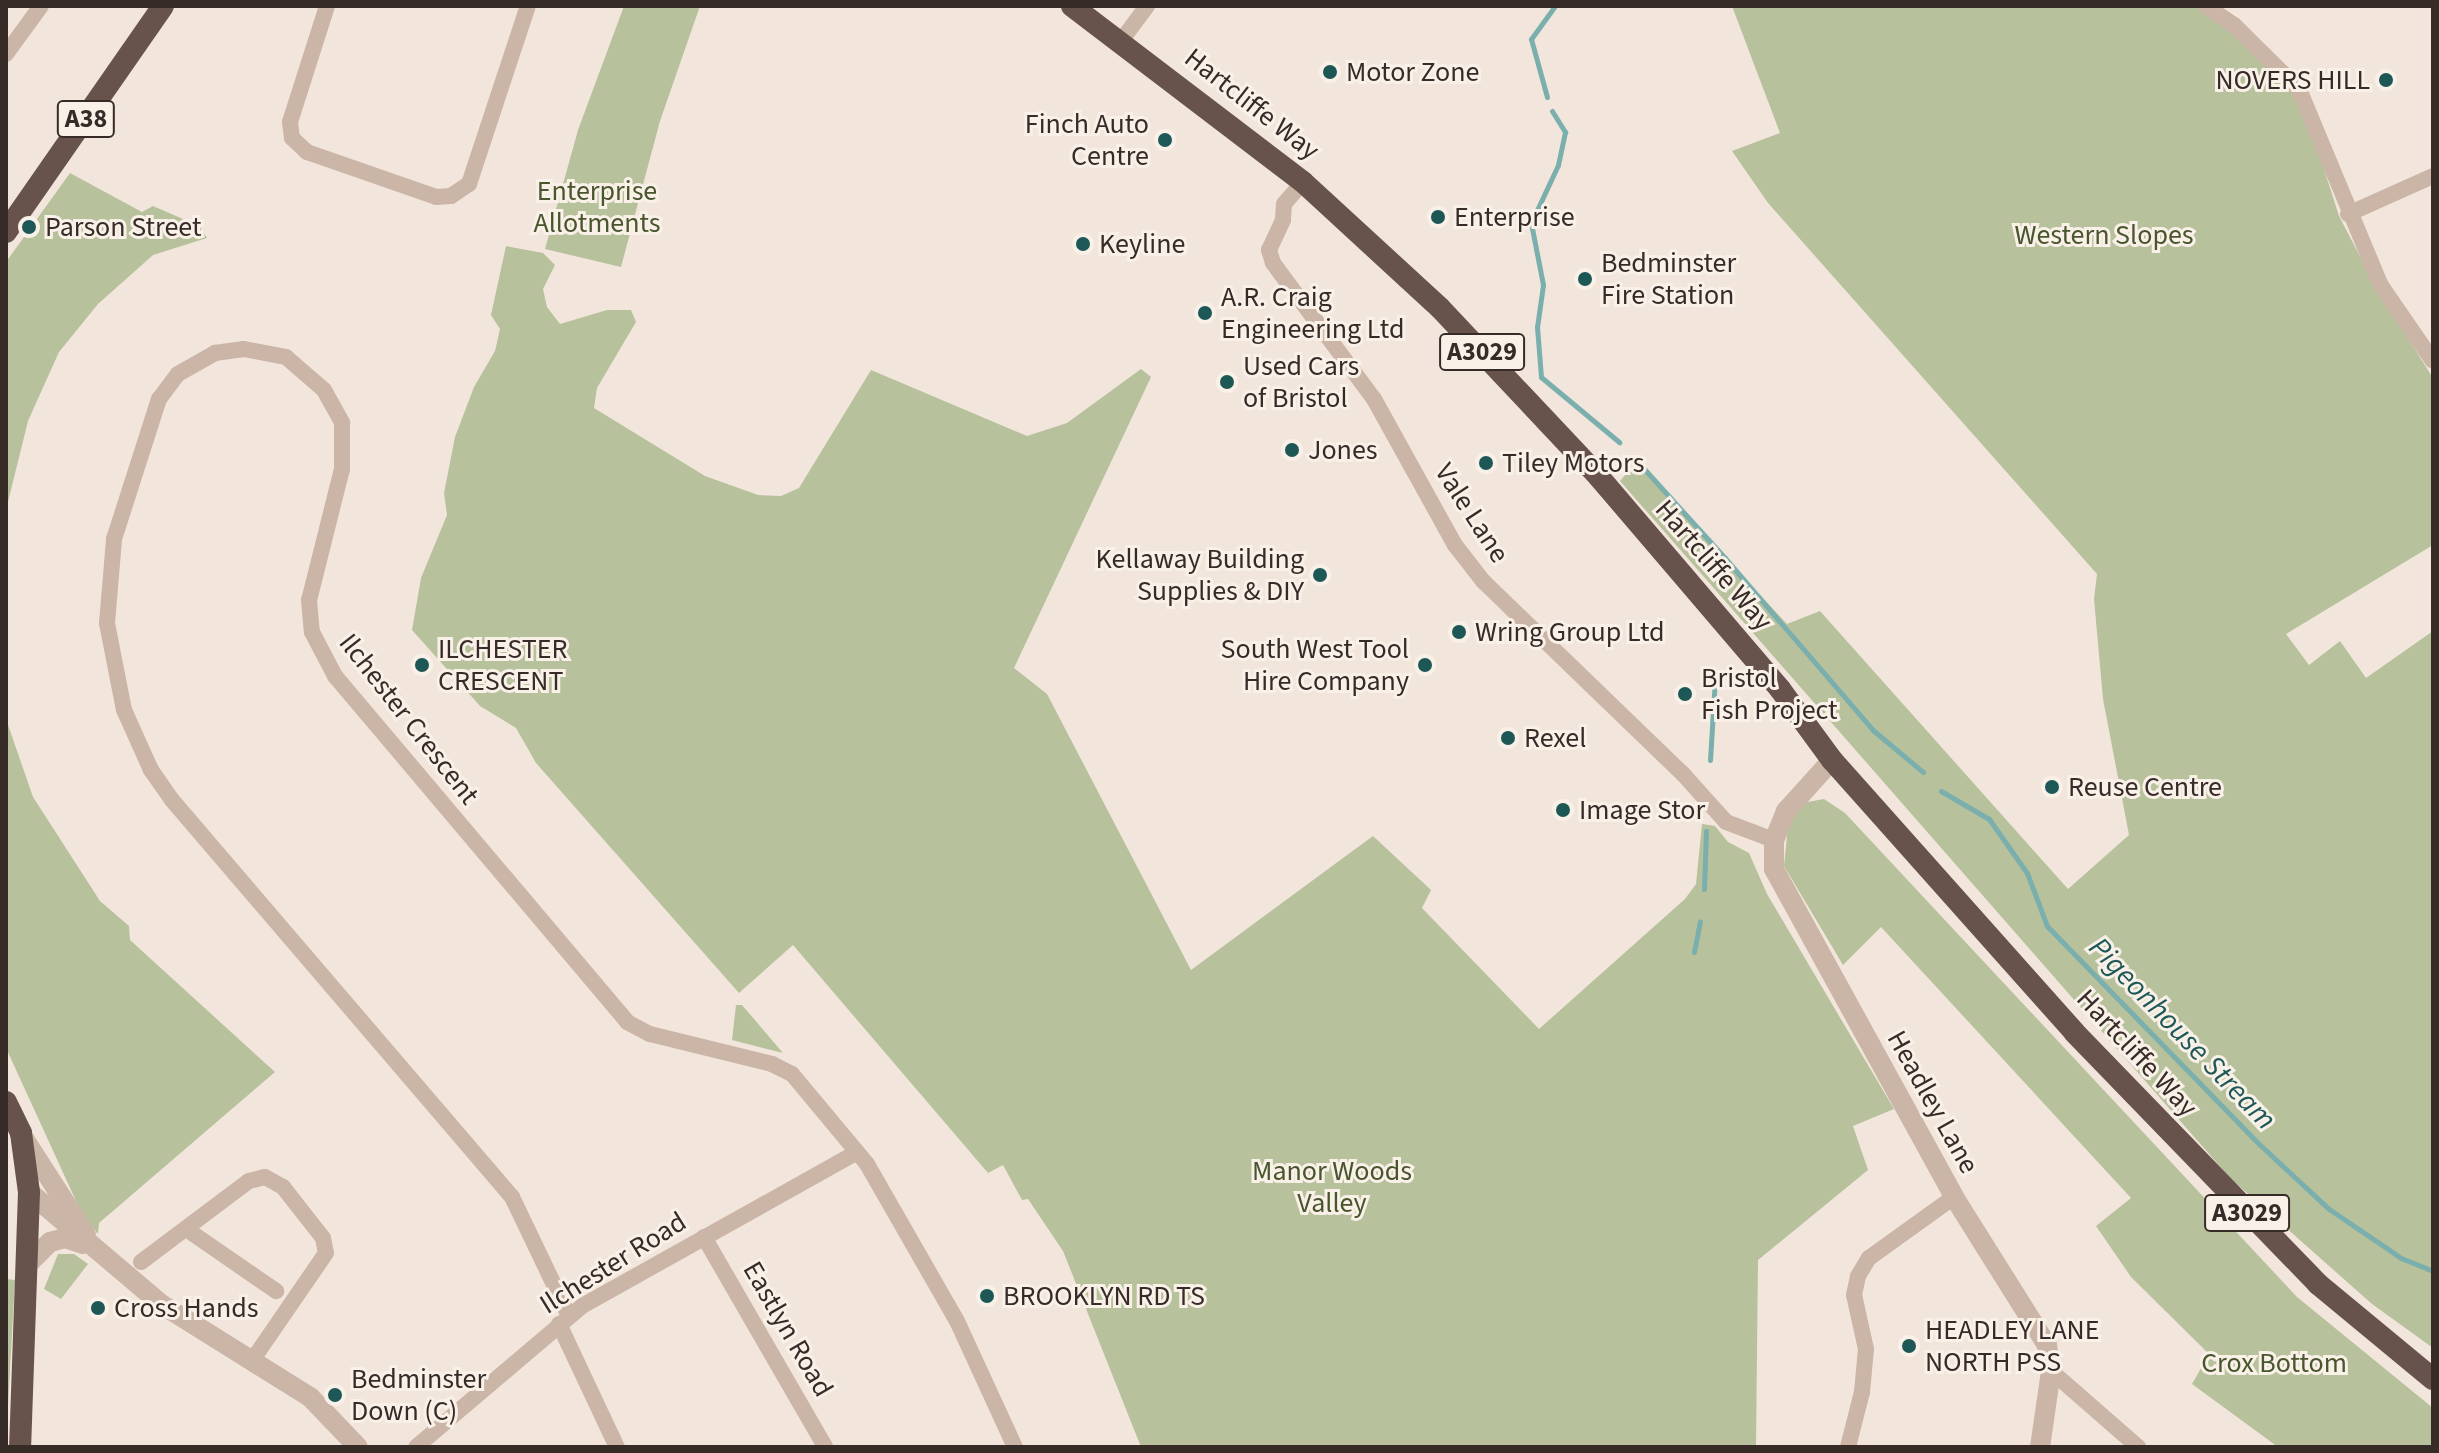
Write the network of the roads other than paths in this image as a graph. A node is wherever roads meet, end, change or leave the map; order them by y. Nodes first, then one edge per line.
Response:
1 (41, 6) edge
2 (163, 6) edge
3 (327, 6) edge
4 (528, 6) edge
5 (1072, 6) edge
6 (1147, 6) edge
7 (2206, 6) edge
8 (1121, 41) junction
9 (6, 54) edge
10 (2433, 176) edge
11 (1303, 182) junction
12 (2348, 214) junction
13 (6, 232) edge
14 (2433, 361) edge
15 (1832, 760) junction
16 (1774, 840) junction
17 (6, 1102) edge
18 (21, 1133) junction
19 (857, 1152) junction
20 (29, 1192) junction
21 (1954, 1197) junction
22 (189, 1231) junction
23 (704, 1237) junction
24 (97, 1251) junction
25 (141, 1262) dead end
26 (28, 1264) junction
27 (276, 1291) dead end
28 (564, 1320) junction
29 (251, 1362) junction
30 (2051, 1371) junction
31 (2433, 1379) edge
32 (20, 1447) edge
33 (358, 1447) edge
34 (416, 1447) edge
35 (617, 1447) edge
36 (825, 1447) edge
37 (1015, 1447) edge
38 (1848, 1447) edge
39 (2040, 1447) edge
40 (2138, 1447) edge

1 - 9 street
2 - 13 highway, A38
3 - 4 street
5 - 8 highway, Hartcliffe Way / A3029
6 - 8 street
7 - 12 street
8 - 11 highway, Hartcliffe Way / A3029
10 - 12 street
11 - 15 highway, Hartcliffe Way / A3029
11 - 16 street, Vale Lane
12 - 14 street
15 - 16 street
15 - 31 highway, Hartcliffe Way / A3029
16 - 21 street, Headley Lane
17 - 18 highway
18 - 20 highway
18 - 24 street
19 - 23 street, Ilchester Road
19 - 28 street, Ilchester Crescent
19 - 37 street, Ilchester Crescent
20 - 24 street
20 - 26 highway
21 - 30 street, Headley Lane
21 - 38 street
22 - 25 street
22 - 27 street
22 - 29 street
23 - 28 street, Ilchester Road
23 - 36 street, Eastlyn Road
24 - 26 street
24 - 29 street
26 - 32 highway
28 - 34 street, Ilchester Road
28 - 35 street, Ilchester Crescent
29 - 33 street
30 - 39 street
30 - 40 street

